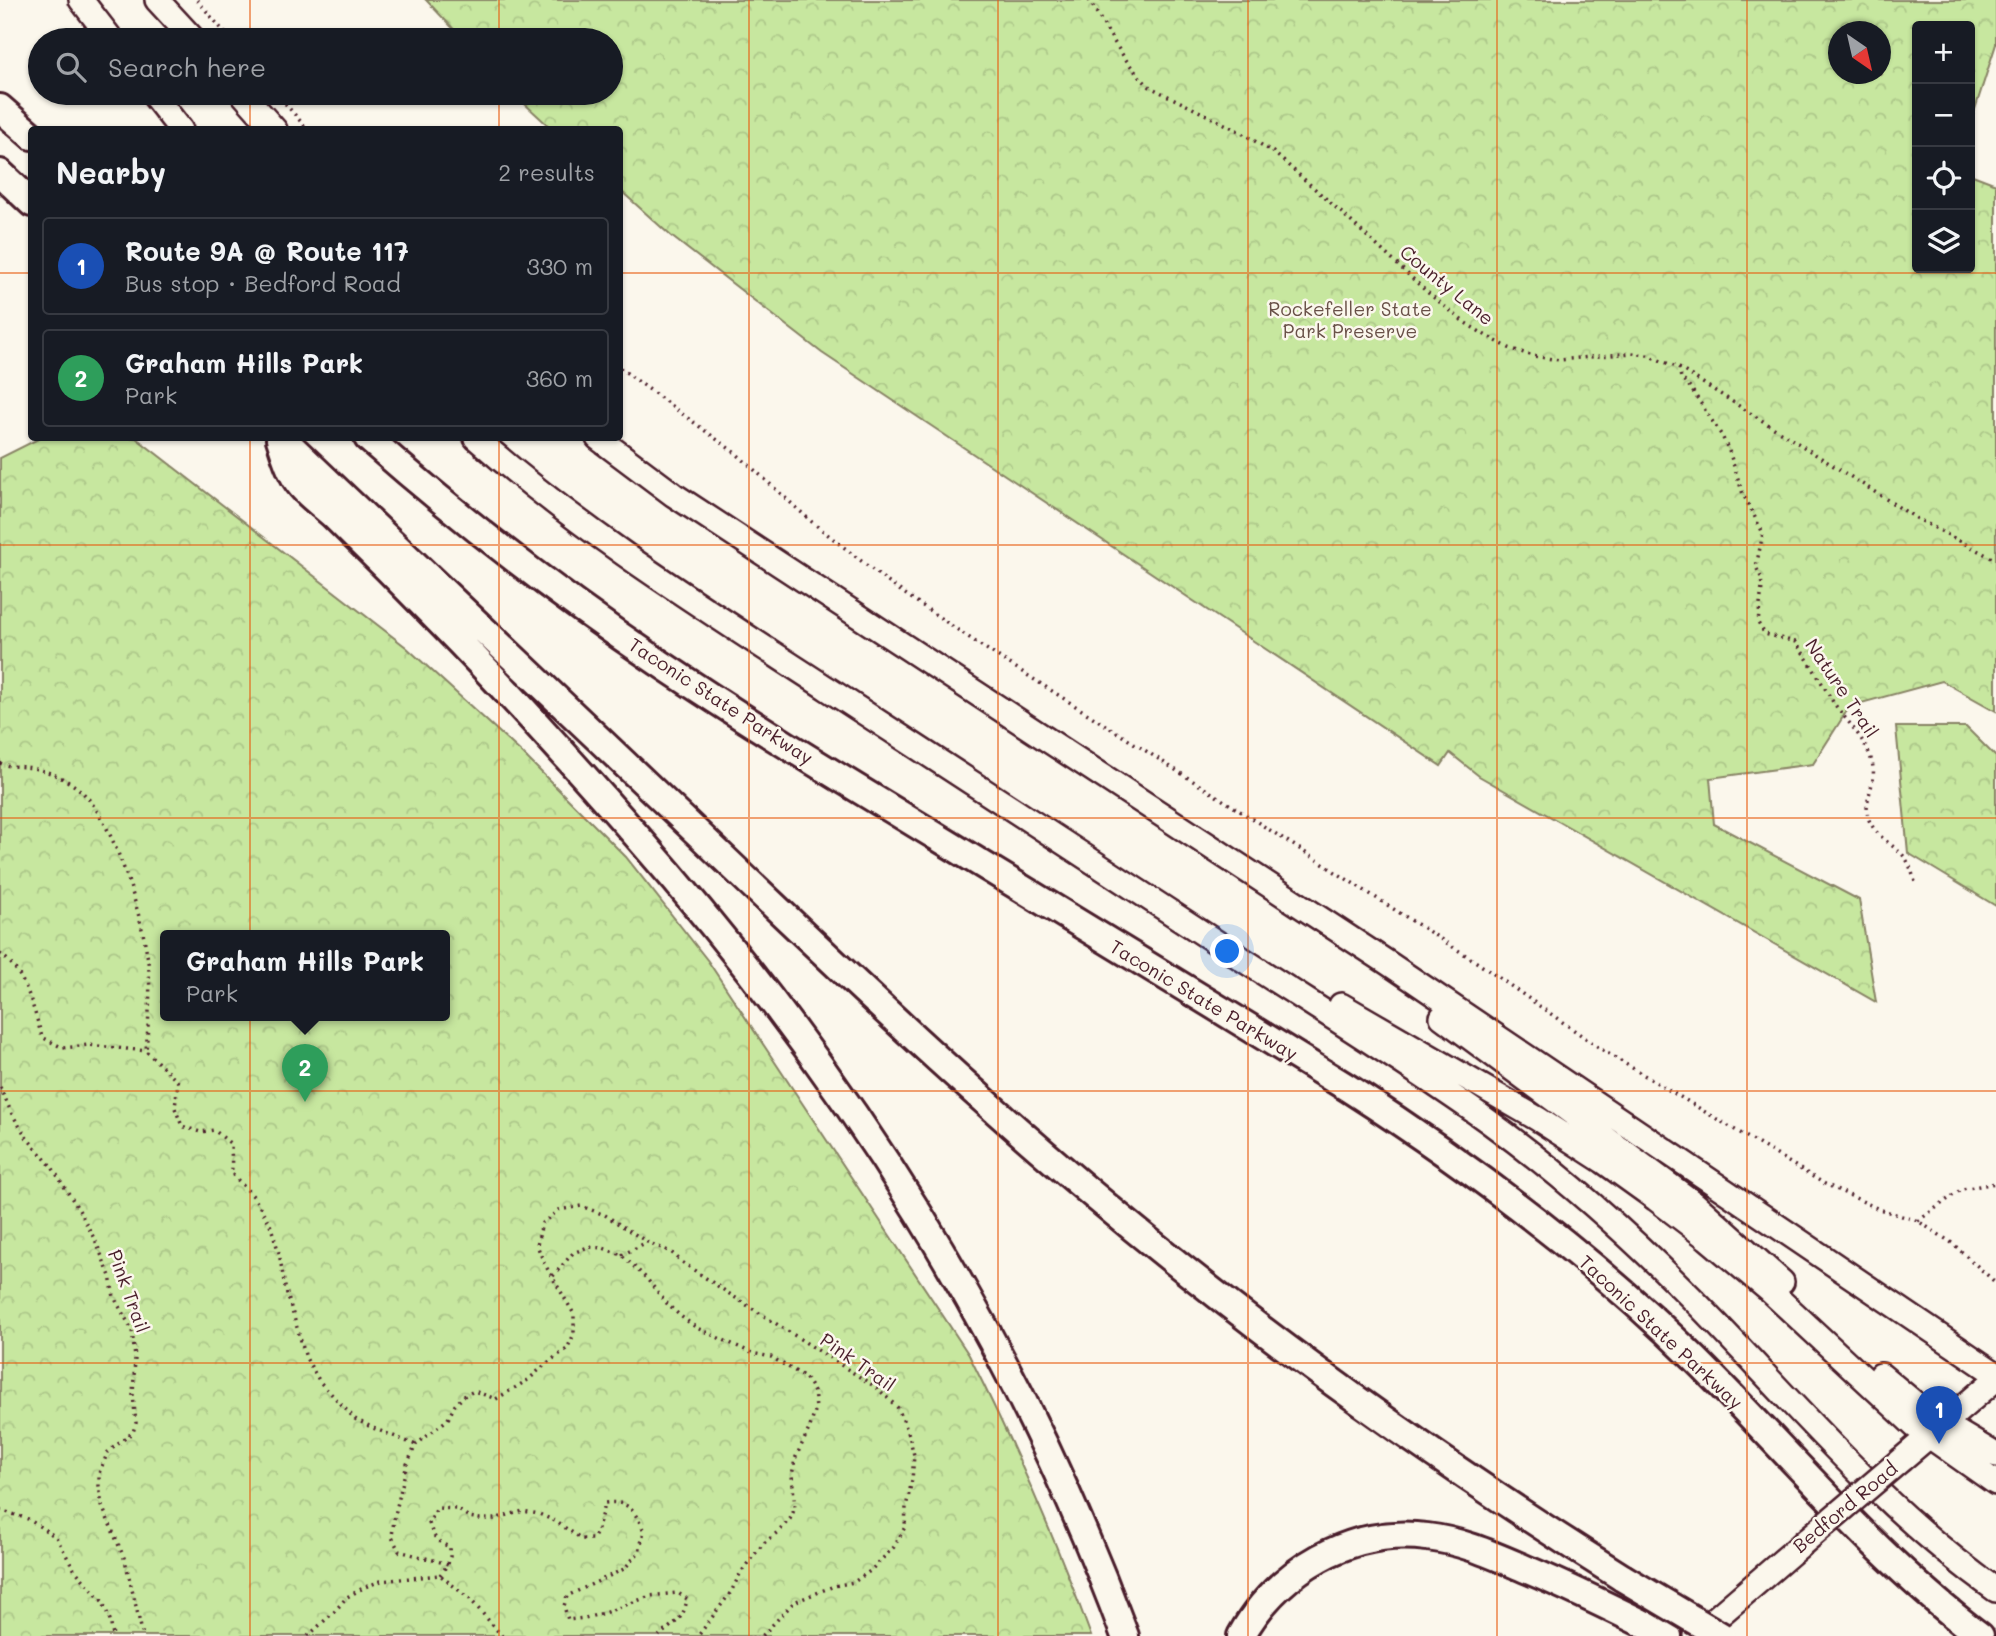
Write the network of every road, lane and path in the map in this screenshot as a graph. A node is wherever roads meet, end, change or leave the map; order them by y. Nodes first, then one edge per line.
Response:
1 (81, 0) edge
2 (157, 0) edge
3 (197, 0) edge
4 (1089, 0) edge
5 (102, 28) edge
6 (183, 28) edge
7 (222, 28) edge
8 (161, 105) edge
9 (253, 105) edge
10 (286, 105) edge
11 (0, 108) edge
12 (178, 126) edge
13 (271, 126) edge
14 (305, 126) edge
15 (28, 132) edge
16 (0, 173) edge
17 (28, 199) edge
18 (1679, 368) junction
19 (623, 370) edge
20 (281, 441) edge
21 (283, 441) edge
22 (372, 441) edge
23 (480, 441) edge
24 (602, 441) edge
25 (1996, 560) edge
26 (0, 763) edge
27 (1916, 885) dead end
28 (1279, 891) junction
29 (1190, 925) junction
30 (0, 954) edge
31 (146, 1051) junction
32 (0, 1087) edge
33 (1996, 1183) edge
34 (1918, 1221) junction
35 (647, 1242) junction
36 (622, 1255) junction
37 (553, 1276) junction
38 (1996, 1283) edge
39 (1996, 1377) edge
40 (1935, 1431) junction
41 (416, 1444) junction
42 (1996, 1455) edge
43 (1996, 1483) edge
44 (0, 1510) edge
45 (448, 1564) junction
46 (440, 1575) junction
47 (1996, 1590) edge
48 (113, 1636) edge
49 (143, 1636) edge
50 (308, 1636) edge
51 (502, 1636) edge
52 (659, 1636) edge
53 (698, 1636) edge
54 (762, 1636) edge
55 (1125, 1636) edge
56 (1241, 1636) edge
57 (1668, 1636) edge
58 (1695, 1636) edge
59 (1721, 1636) edge
60 (1980, 1636) edge

1 - 5 main road
2 - 6 main road
3 - 7 path
4 - 18 path, County Lane
8 - 12 main road
9 - 13 main road
10 - 14 path
11 - 15 highway
16 - 17 highway
18 - 25 path, County Lane
18 - 27 path, Nature Trail
19 - 34 path
20 - 55 highway
21 - 59 highway, bridge
22 - 60 highway, Taconic State Parkway
23 - 29 main road
24 - 28 main road
26 - 31 path
28 - 39 main road
28 - 40 main road
29 - 40 main road
29 - 47 main road
30 - 31 path
31 - 41 path
32 - 49 path, Pink Trail
33 - 34 path
34 - 38 path
35 - 36 path
35 - 37 path, Pink Trail
35 - 54 path, Pink Trail
36 - 37 path
36 - 53 path
37 - 41 path, Pink Trail
39 - 40 main road, Bedford Road
40 - 42 main road
40 - 43 main road
40 - 58 main road, Bedford Road, bridge
41 - 45 path
44 - 48 path
45 - 46 path
45 - 52 path
46 - 50 path
46 - 51 path
56 - 57 highway

